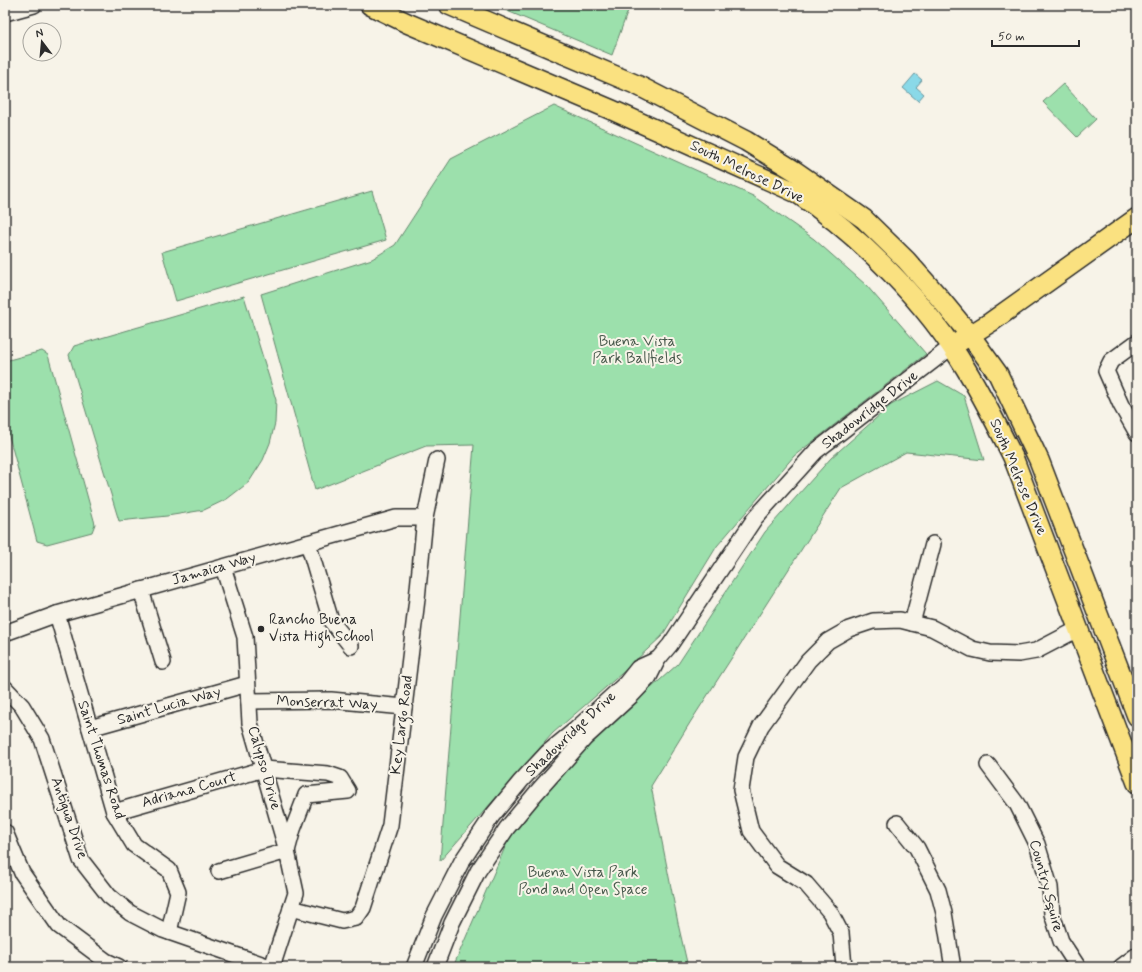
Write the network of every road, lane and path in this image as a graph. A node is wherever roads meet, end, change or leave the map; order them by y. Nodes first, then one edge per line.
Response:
1 (34, 5) edge
2 (370, 5) edge
3 (449, 5) edge
4 (5, 13) edge
5 (1137, 218) edge
6 (970, 335) junction
7 (1137, 342) edge
8 (951, 347) junction
9 (1137, 433) edge
10 (437, 460) dead end
11 (425, 518) junction
12 (308, 543) junction
13 (933, 544) dead end
14 (223, 566) junction
15 (141, 590) junction
16 (57, 614) junction
17 (912, 623) junction
18 (1078, 629) junction
19 (5, 634) edge
20 (351, 646) dead end
21 (658, 659) junction
22 (164, 662) dead end
23 (247, 684) junction
24 (5, 688) edge
25 (249, 701) junction
26 (404, 707) junction
27 (1137, 716) edge
28 (90, 728) junction
29 (988, 765) dead end
30 (264, 768) junction
31 (1137, 783) edge
32 (114, 812) junction
33 (897, 823) dead end
34 (6, 839) edge
35 (287, 851) junction
36 (219, 871) dead end
37 (291, 908) junction
38 (169, 932) junction
39 (1137, 955) edge
40 (119, 967) edge
41 (271, 967) edge
42 (414, 967) edge
43 (435, 967) edge
44 (844, 967) edge
45 (952, 967) edge
46 (1078, 967) edge
47 (1121, 967) edge

1 - 4 street
2 - 8 main road, South Melrose Drive
3 - 6 main road, South Melrose Drive
5 - 6 main road, Shadowridge Drive
6 - 8 main road, Shadowridge Drive
6 - 27 main road, South Melrose Drive
7 - 9 street
8 - 18 main road, South Melrose Drive
8 - 21 street, Shadowridge Drive
10 - 11 street, Key Largo Road
11 - 12 street, Jamaica Way
11 - 26 street, Key Largo Road
12 - 14 street, Jamaica Way
12 - 20 street
13 - 17 street
14 - 15 street, Jamaica Way
14 - 23 street, Calypso Drive
15 - 16 street, Jamaica Way
15 - 22 street
16 - 19 street, Jamaica Way
16 - 28 street, Saint Thomas Road
17 - 18 street
17 - 44 street
18 - 31 main road, South Melrose Drive
21 - 42 street, Shadowridge Drive
21 - 43 street, Shadowridge Drive
23 - 25 street, Calypso Drive
23 - 28 street, Saint Lucia Way
24 - 38 street, Antigua Drive
25 - 26 street, Monserrat Way
25 - 30 street, Calypso Drive
26 - 37 street, Key Largo Road
28 - 32 street, Saint Thomas Road
29 - 46 street, Country Squire
30 - 32 street, Adriana Court
30 - 35 street, Calypso Drive
30 - 35 street
32 - 38 street, Saint Thomas Road
33 - 45 street
34 - 40 street
35 - 36 street
35 - 37 street, Calypso Drive
37 - 41 street, Calypso Drive
38 - 41 street, Antigua Drive
39 - 47 street

